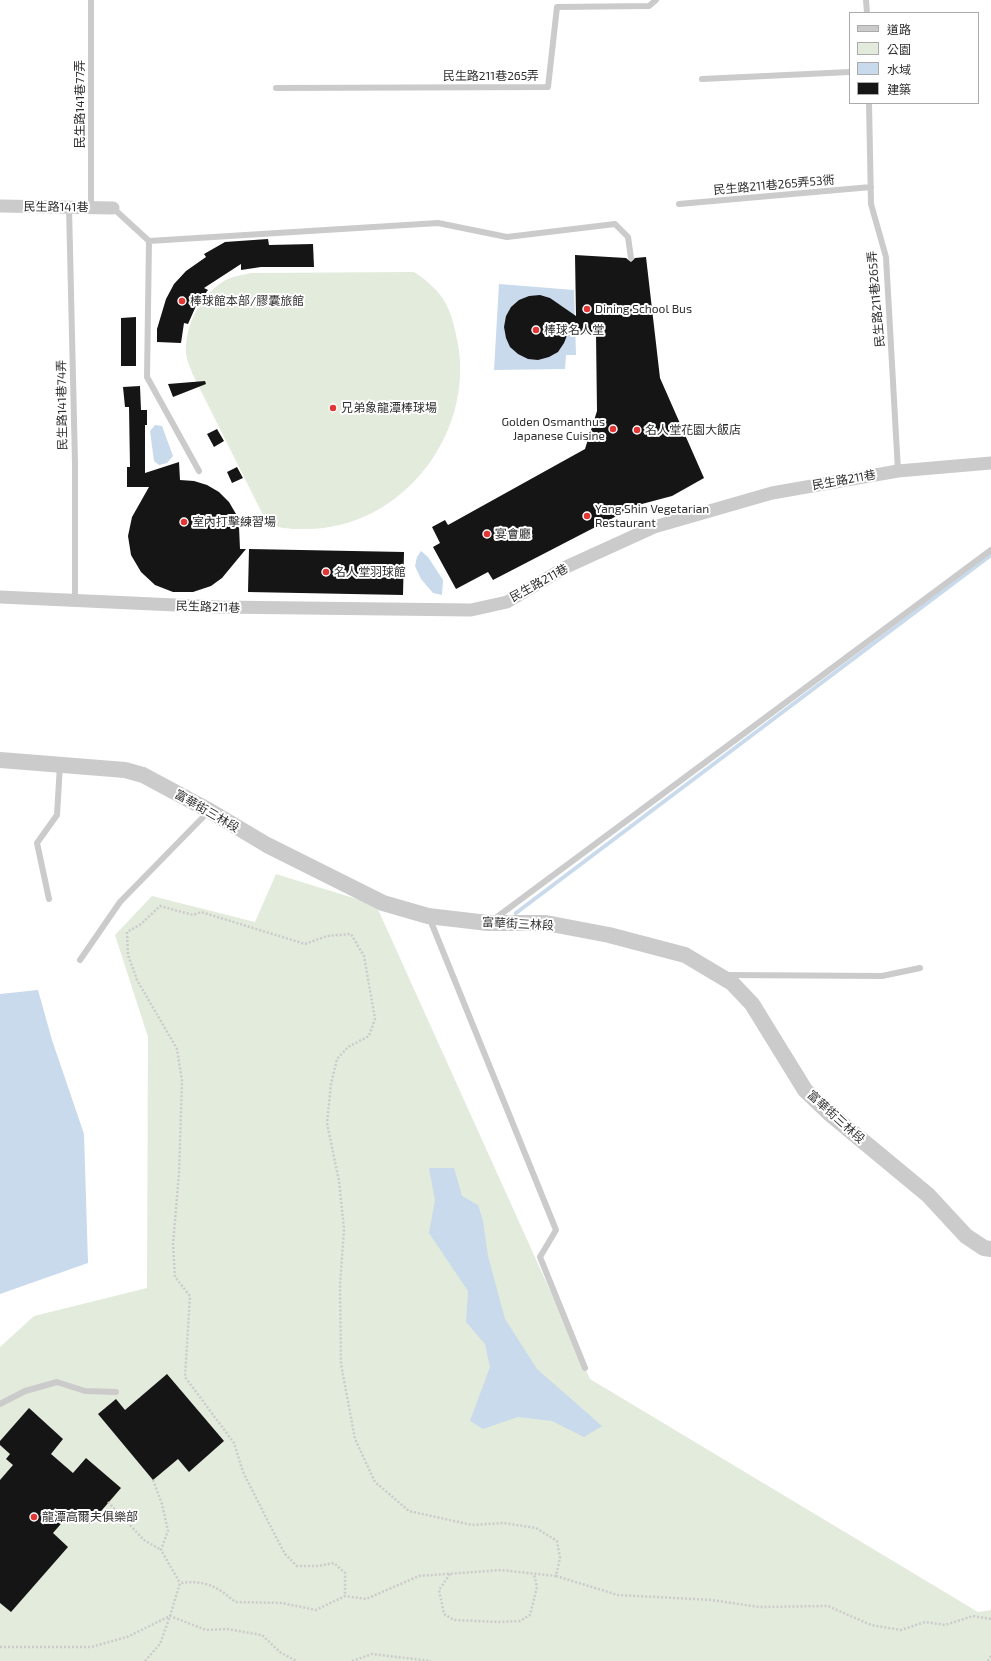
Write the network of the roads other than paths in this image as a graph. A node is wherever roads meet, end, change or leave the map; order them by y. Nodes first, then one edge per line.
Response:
1 (91, 0) edge
2 (656, 0) edge
3 (866, 0) edge
4 (867, 12) edge
5 (849, 72) edge
6 (702, 79) dead end
7 (276, 88) dead end
8 (869, 104) edge
9 (871, 188) junction
10 (679, 204) dead end
11 (0, 206) edge
12 (69, 207) junction
13 (91, 208) junction
14 (113, 208) joint
15 (149, 241) junction
16 (631, 258) dead end
17 (991, 462) edge
18 (199, 471) dead end
19 (898, 471) junction
20 (991, 550) edge
21 (0, 597) edge
22 (75, 602) junction
23 (0, 760) edge
24 (60, 765) junction
25 (210, 811) junction
26 (48, 900) dead end
27 (428, 916) junction
28 (488, 923) junction
29 (80, 960) dead end
30 (920, 968) dead end
31 (719, 975) junction
32 (991, 1249) edge
33 (585, 1368) dead end
34 (116, 1392) dead end
35 (0, 1404) edge

1 - 13 lane, 民生路141巷77弄
2 - 7 lane, 民生路211巷265弄
3 - 4 lane
5 - 6 lane
8 - 9 lane, 民生路211巷265弄
9 - 10 lane, 民生路211巷265弄53衖
9 - 19 lane, 民生路211巷265弄
11 - 12 street, 民生路141巷
12 - 13 street, 民生路141巷
12 - 22 lane, 民生路141巷74弄
13 - 14 street, 民生路141巷
14 - 15 lane
15 - 16 lane
15 - 18 lane
17 - 19 street, 民生路211巷
19 - 22 street, 民生路211巷
20 - 28 lane
21 - 22 street, 民生路211巷
23 - 24 street, 富華街三林段
24 - 25 street, 富華街三林段
24 - 26 lane
25 - 27 street, 富華街三林段
25 - 29 lane
27 - 28 street, 富華街三林段
27 - 33 lane
28 - 31 street, 富華街三林段
30 - 31 lane
31 - 32 street, 富華街三林段
34 - 35 lane

